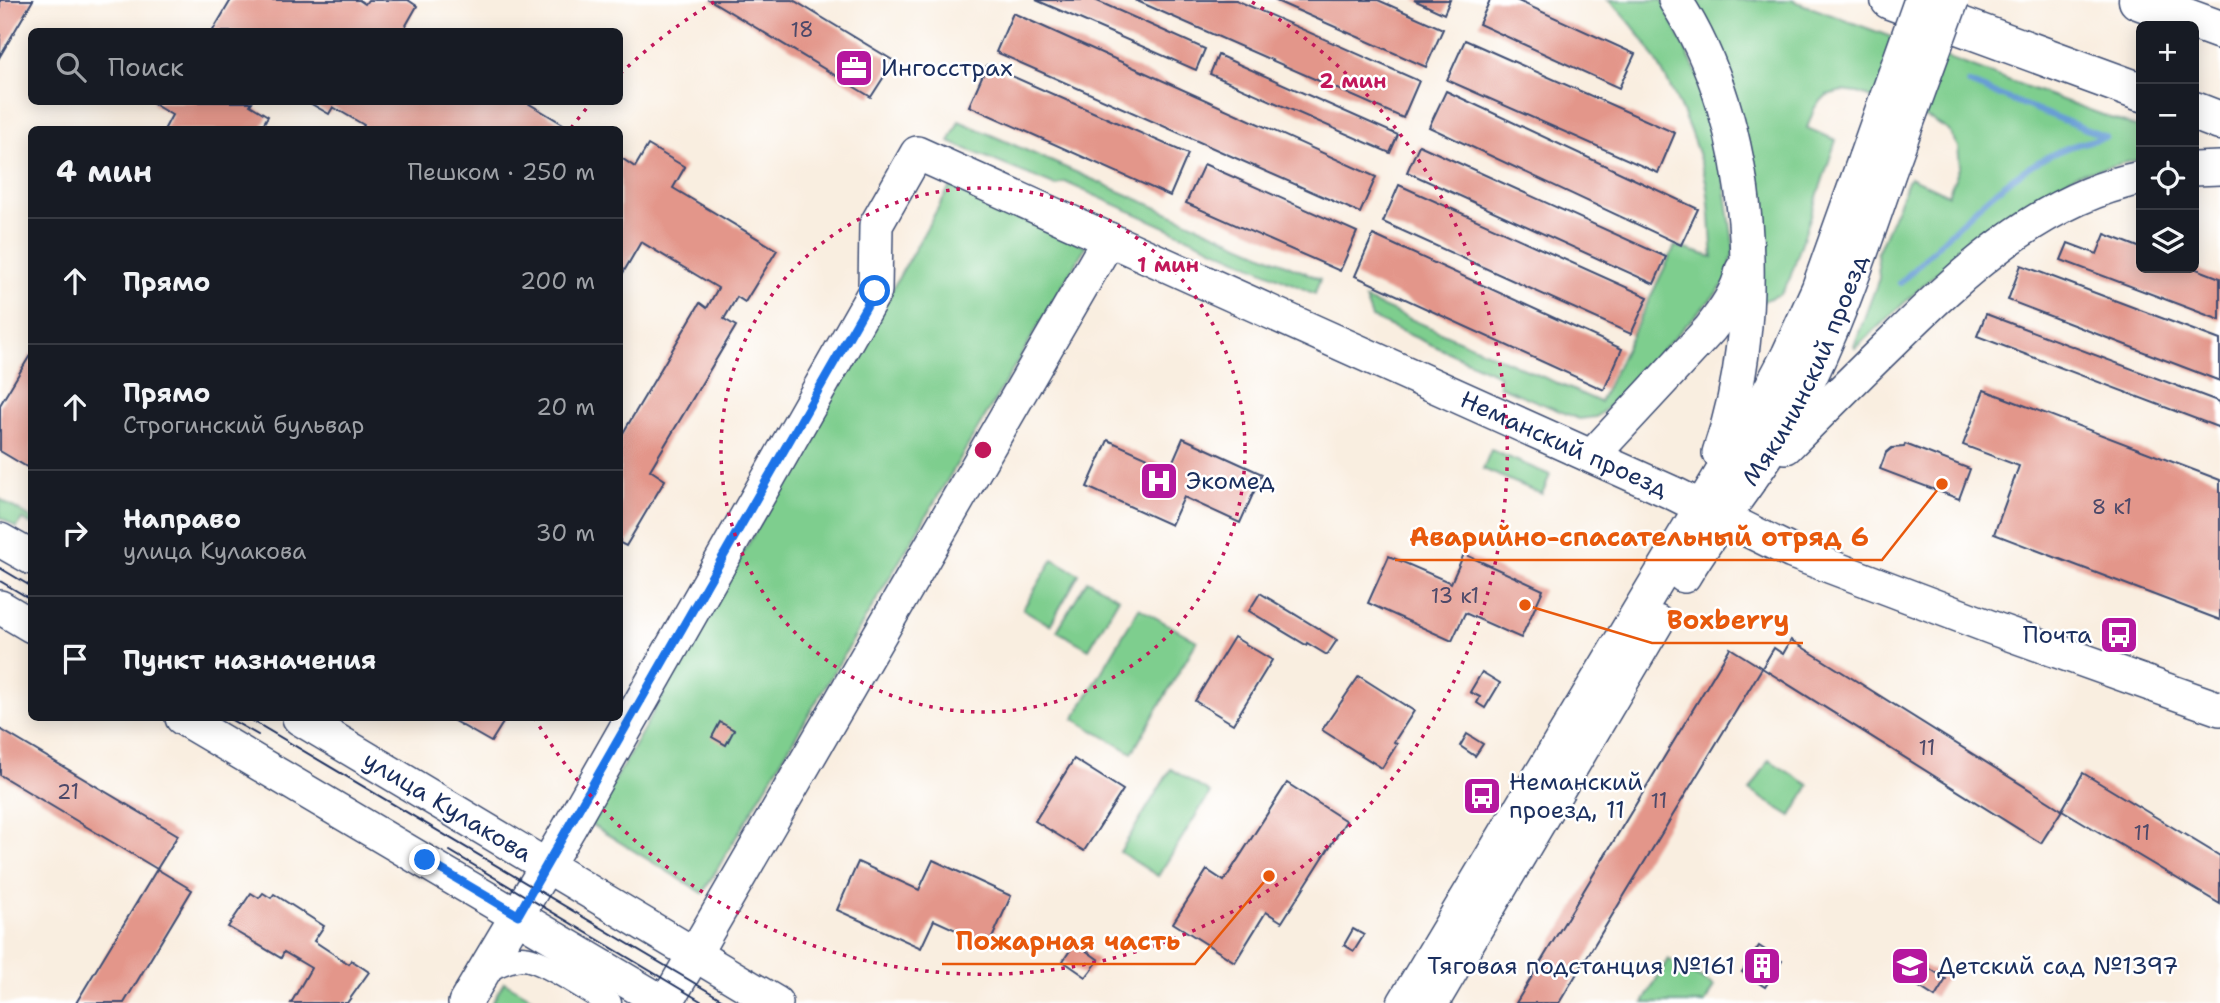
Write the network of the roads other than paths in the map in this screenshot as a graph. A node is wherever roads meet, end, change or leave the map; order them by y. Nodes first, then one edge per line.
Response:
1 (1675, 0) edge
2 (1890, 0) edge
3 (1921, 0) edge
4 (1952, 0) edge
5 (2138, 0) edge
6 (2220, 30) edge
7 (2136, 90) edge
8 (2199, 113) edge
9 (2220, 121) edge
10 (1878, 162) junction
11 (2220, 168) edge
12 (2199, 169) edge
13 (2136, 179) edge
14 (1109, 239) junction
15 (1746, 250) junction
16 (1788, 355) junction
17 (1830, 402) junction
18 (1796, 407) junction
19 (1592, 456) junction
20 (1745, 489) junction
21 (1712, 511) junction
22 (0, 540) edge
23 (28, 556) edge
24 (0, 607) edge
25 (28, 624) edge
26 (2220, 709) edge
27 (187, 721) edge
28 (304, 721) edge
29 (545, 866) junction
30 (518, 915) junction
31 (695, 954) junction
32 (485, 971) junction
33 (465, 1003) edge
34 (609, 1003) edge
35 (665, 1003) edge
36 (776, 1003) edge
37 (1404, 1003) edge
38 (1432, 1003) edge

1 - 15 main road
2 - 7 highway
3 - 10 main road, Мякининский проезд, bridge
4 - 10 main road, Мякининский проезд, bridge
5 - 6 highway
8 - 9 highway
10 - 16 main road, Мякининский проезд
10 - 18 main road, Мякининский проезд
11 - 12 main road
13 - 17 main road
14 - 19 main road, Неманский проезд
14 - 29 main road, Неманский проезд
14 - 31 main road
15 - 19 main road
15 - 21 main road
16 - 18 main road
16 - 21 main road, Мякининский проезд
17 - 18 main road
17 - 20 main road
18 - 20 main road, Мякининский проезд
19 - 21 main road, Неманский проезд
20 - 21 main road, Мякининский проезд
21 - 26 main road, Неманский проезд
21 - 37 main road, Мякининский проезд
21 - 38 main road, Мякининский проезд
22 - 23 main road
24 - 25 main road
27 - 30 main road
28 - 29 main road, улица Кулакова
29 - 30 main road
29 - 31 main road, улица Кулакова
30 - 32 main road
30 - 35 main road
31 - 35 main road
31 - 36 main road, улица Кулакова
32 - 33 main road
32 - 34 street

